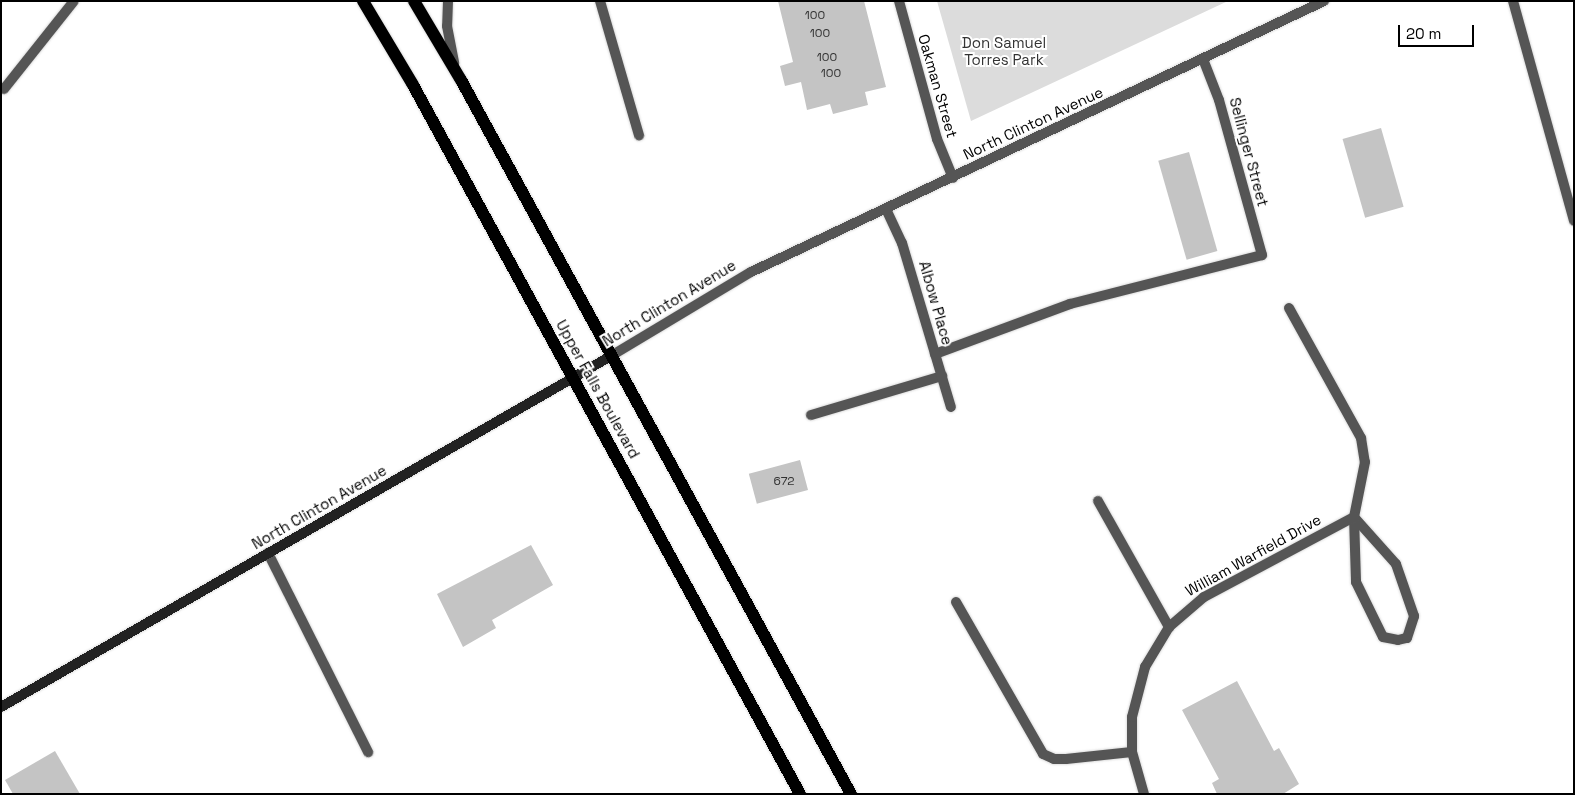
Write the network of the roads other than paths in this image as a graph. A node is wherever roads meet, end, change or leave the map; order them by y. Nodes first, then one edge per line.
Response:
1 (74, 1) edge
2 (363, 1) edge
3 (414, 1) edge
4 (448, 1) edge
5 (600, 1) edge
6 (899, 1) edge
7 (1324, 1) edge
8 (1513, 1) edge
9 (1203, 59) junction
10 (461, 80) junction
11 (4, 88) dead end
12 (638, 135) dead end
13 (953, 178) junction
14 (886, 209) junction
15 (1574, 221) edge
16 (1289, 308) dead end
17 (935, 354) junction
18 (611, 356) junction
19 (942, 376) junction
20 (573, 378) junction
21 (951, 407) dead end
22 (811, 415) dead end
23 (1098, 501) dead end
24 (1354, 518) junction
25 (268, 553) junction
26 (956, 602) dead end
27 (1169, 627) junction
28 (1, 707) edge
29 (368, 752) dead end
30 (1132, 752) junction
31 (800, 794) edge
32 (851, 794) edge
33 (1144, 794) edge

1 - 11 street
2 - 20 main road, Upper Falls Boulevard
3 - 10 main road, Upper Falls Boulevard
4 - 10 street
5 - 12 street
6 - 13 street, Oakman Street
7 - 9 street, North Clinton Avenue
8 - 15 street
9 - 13 street, North Clinton Avenue
9 - 17 street, Sellinger Street
10 - 18 main road, Upper Falls Boulevard
13 - 14 street, North Clinton Avenue
14 - 17 street, Albow Place
14 - 18 street, North Clinton Avenue
16 - 24 street
17 - 19 street, Albow Place
18 - 20 main road, North Clinton Avenue
18 - 32 main road, Upper Falls Boulevard
19 - 21 street, Albow Place
19 - 22 street
20 - 25 main road, North Clinton Avenue
20 - 31 main road, Upper Falls Boulevard
23 - 27 street
24 - 24 street
24 - 27 street, William Warfield Drive
25 - 28 main road, North Clinton Avenue
25 - 29 street
26 - 30 street
27 - 30 street, William Warfield Drive
30 - 33 street, William Warfield Drive

